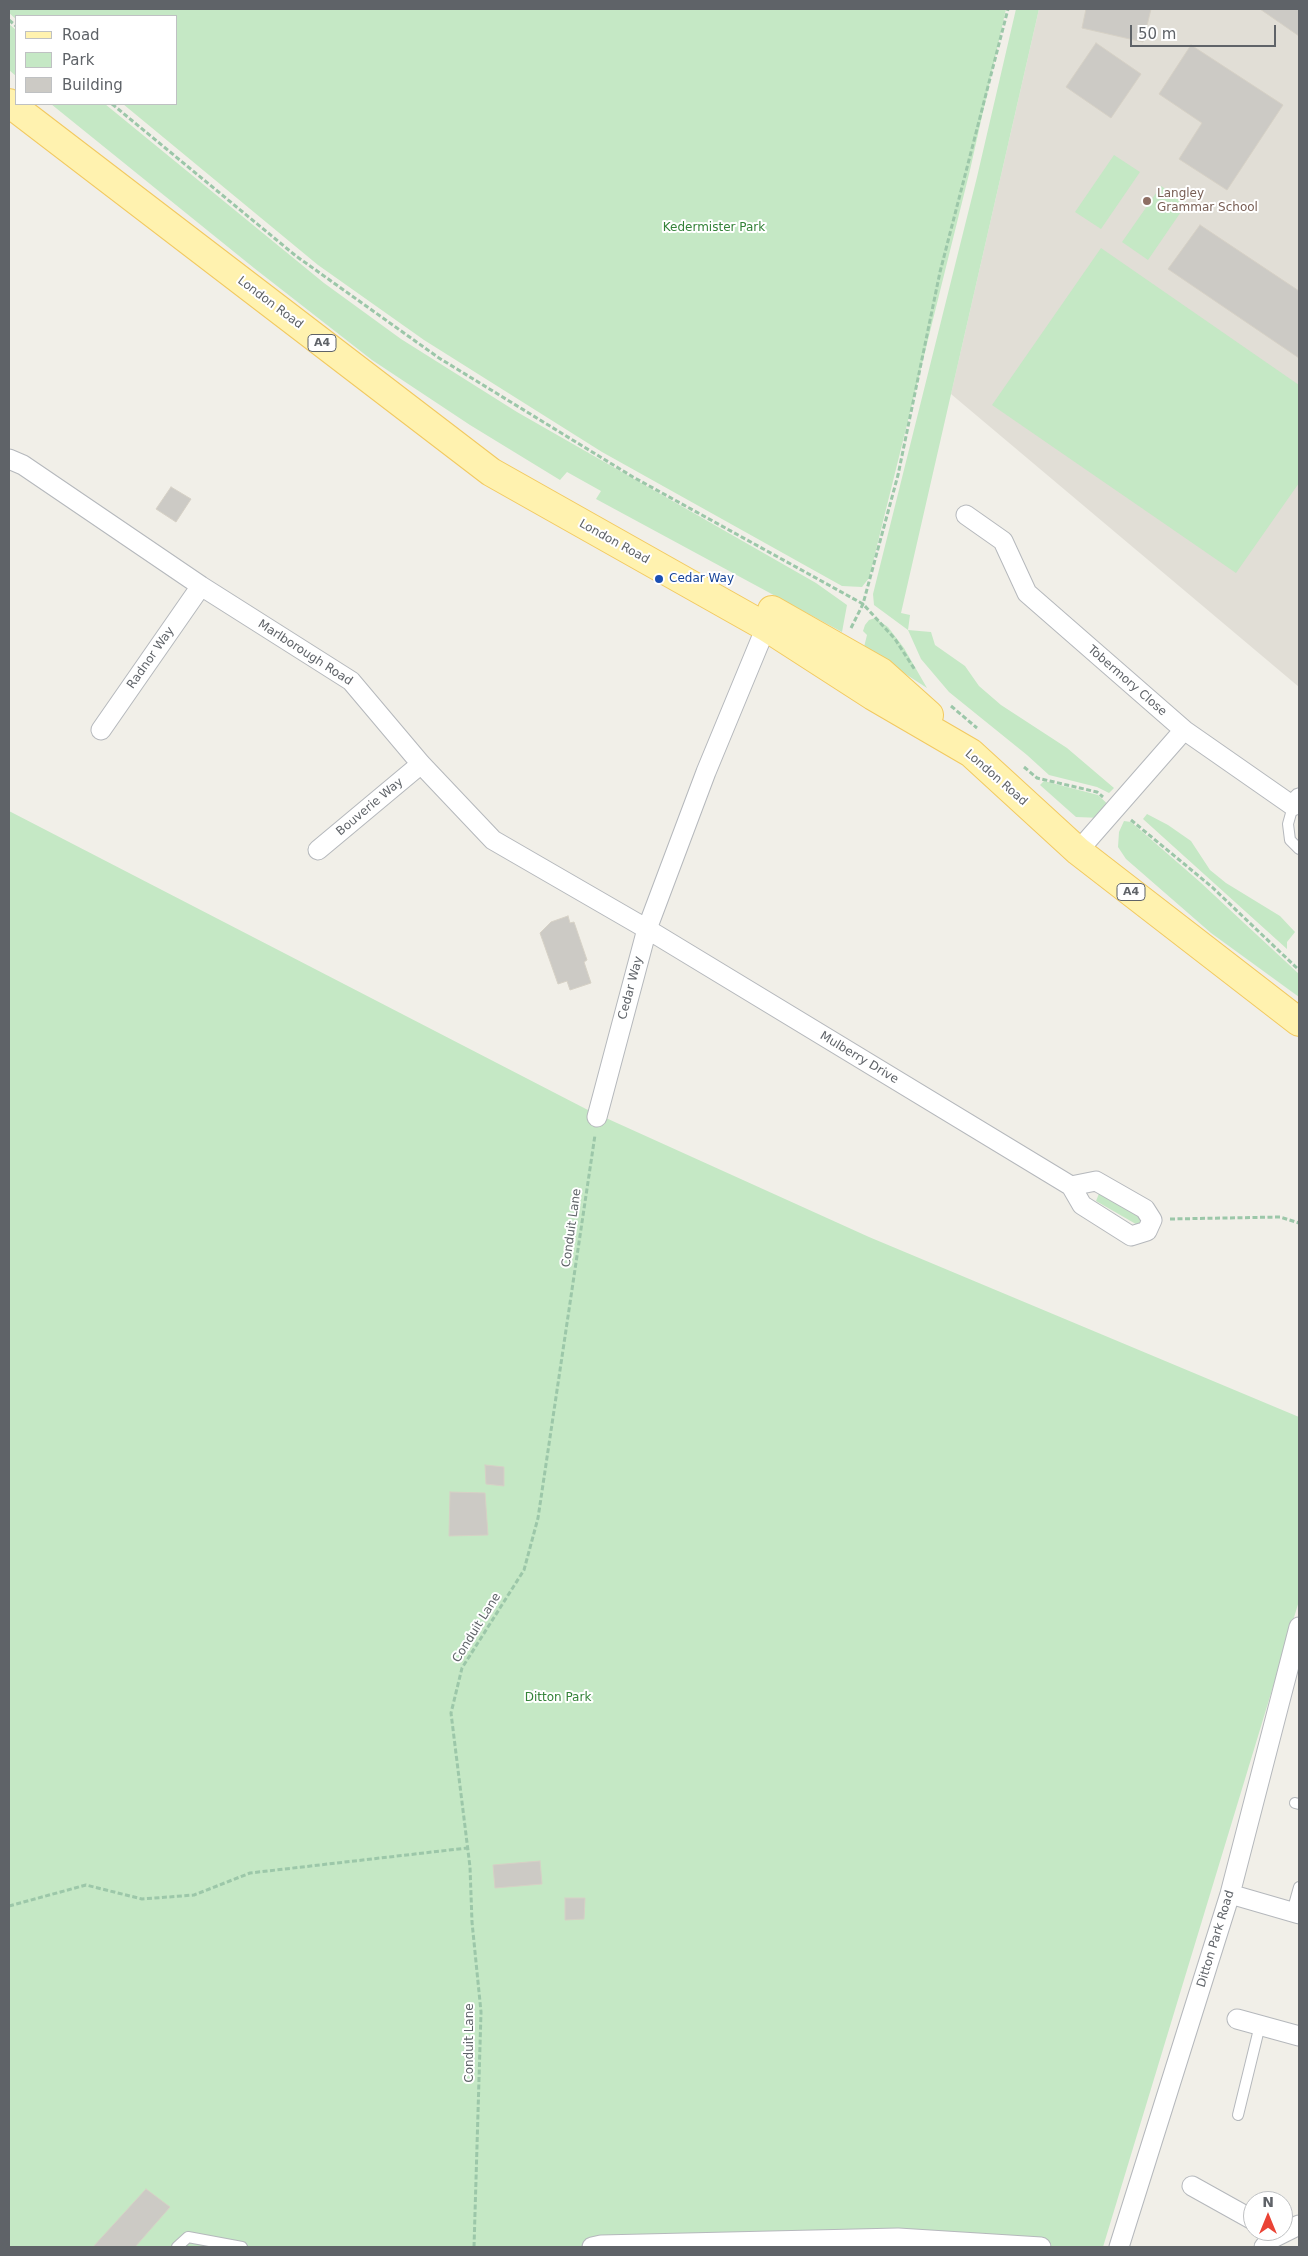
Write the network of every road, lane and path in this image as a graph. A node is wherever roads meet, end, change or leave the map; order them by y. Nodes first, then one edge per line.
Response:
1 (1008, 9) edge
2 (9, 102) edge
3 (113, 105) edge
4 (9, 459) edge
5 (966, 515) dead end
6 (200, 586) junction
7 (863, 604) junction
8 (771, 619) junction
9 (846, 636) dead end
10 (920, 676) dead end
11 (947, 703) dead end
12 (101, 730) dead end
13 (1184, 730) junction
14 (978, 744) junction
15 (421, 764) junction
16 (1022, 766) dead end
17 (1296, 802) edge
18 (1117, 809) junction
19 (1299, 849) edge
20 (318, 850) dead end
21 (1078, 851) junction
22 (647, 929) junction
23 (1299, 970) edge
24 (1299, 1022) edge
25 (598, 1117) joint
26 (1071, 1186) junction
27 (1152, 1220) junction
28 (1299, 1223) edge
29 (1299, 1627) edge
30 (1296, 1650) edge
31 (468, 1848) junction
32 (1299, 1887) edge
33 (1230, 1894) junction
34 (9, 1906) edge
35 (1296, 1913) edge
36 (1237, 2020) dead end
37 (1260, 2025) junction
38 (1299, 2036) edge
39 (1238, 2115) dead end
40 (1192, 2186) dead end
41 (1243, 2214) edge
42 (177, 2247) edge
43 (242, 2247) edge
44 (474, 2247) edge
45 (592, 2247) edge
46 (1041, 2247) edge
47 (1119, 2247) edge

1 - 7 path
2 - 8 main road, London Road / A4
3 - 7 path
4 - 6 street, Marlborough Road
5 - 13 street, Tobermory Close
6 - 12 street, Radnor Way
6 - 15 street, Marlborough Road
7 - 9 path
7 - 10 path
8 - 14 main road, London Road
8 - 22 street, Cedar Way
11 - 14 path
13 - 17 street, Tobermory Close
13 - 18 street
14 - 21 main road, London Road / A4
15 - 20 street, Bouverie Way
15 - 22 street, Marlborough Road
16 - 18 path
17 - 19 lane
18 - 21 street
18 - 23 path
21 - 24 main road, London Road / A4
22 - 25 street, Cedar Way
22 - 26 street, Mulberry Drive
25 - 31 path, Conduit Lane
26 - 27 street
26 - 27 street, Mulberry Drive
27 - 28 path
29 - 30 street, Ditton Park Road
30 - 33 street, Ditton Park Road
31 - 34 path
31 - 44 path, Conduit Lane
32 - 35 lane
33 - 35 street
33 - 47 street, Ditton Park Road
36 - 37 street
37 - 38 street
37 - 39 lane
40 - 41 street
42 - 43 lane
45 - 46 street

